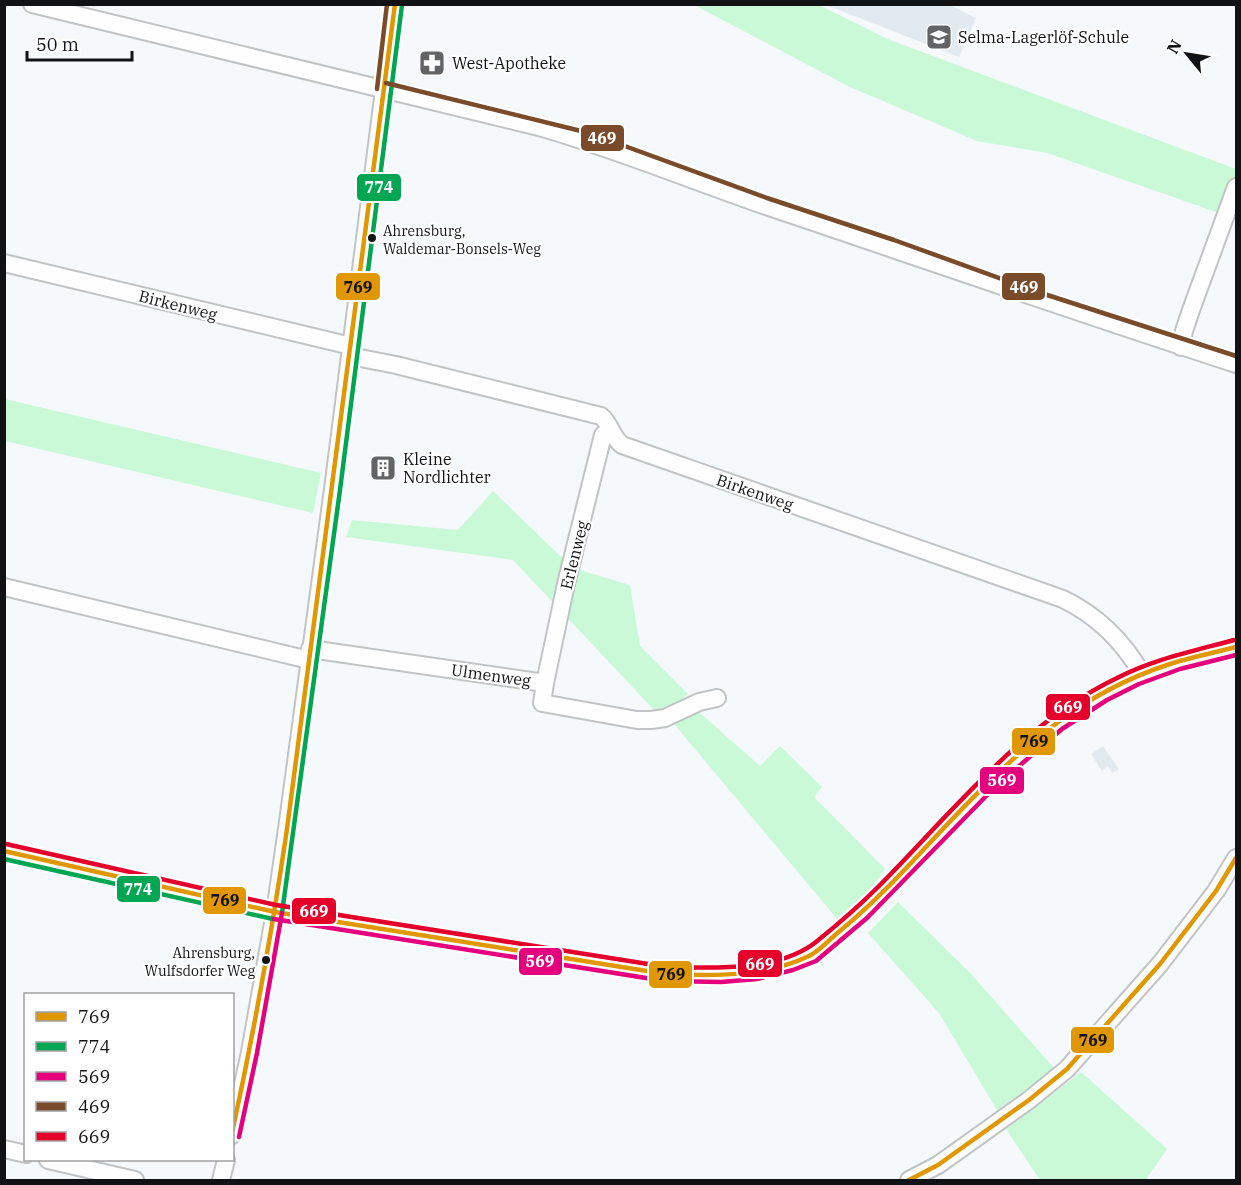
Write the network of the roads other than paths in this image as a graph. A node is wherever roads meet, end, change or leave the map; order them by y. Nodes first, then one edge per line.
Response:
1 (32, 4) edge
2 (395, 4) edge
3 (384, 90) junction
4 (1236, 187) edge
5 (4, 263) edge
6 (1181, 347) junction
7 (351, 351) junction
8 (1236, 364) edge
9 (610, 429) junction
10 (4, 587) edge
11 (1236, 647) edge
12 (310, 654) junction
13 (1142, 674) junction
14 (545, 683) junction
15 (717, 698) dead end
16 (4, 851) edge
17 (1236, 858) edge
18 (275, 912) junction
19 (234, 1125) edge
20 (4, 1149) edge
21 (24, 1154) edge
22 (52, 1161) edge
23 (226, 1161) edge
24 (135, 1180) edge
25 (221, 1180) edge
26 (909, 1180) edge

1 - 3 street
2 - 3 street
3 - 6 street
3 - 7 street
4 - 6 street
5 - 7 street, Birkenweg
6 - 8 street
7 - 9 street, Birkenweg
7 - 12 street
9 - 13 street, Birkenweg
9 - 14 street, Erlenweg
10 - 12 street, Ulmenweg
11 - 13 street
12 - 14 street, Ulmenweg
12 - 18 street
13 - 18 street
14 - 15 street, Ulmenweg
16 - 18 street
17 - 26 street
18 - 19 street
20 - 21 street
22 - 24 street
23 - 25 street

